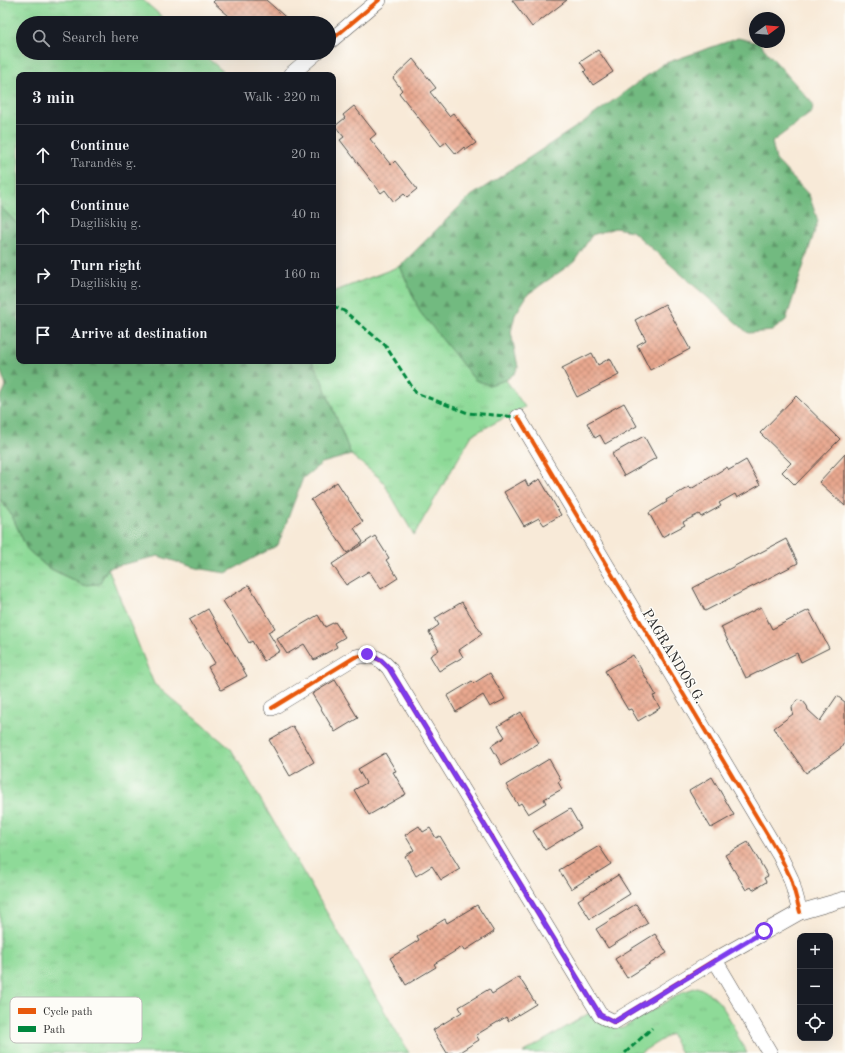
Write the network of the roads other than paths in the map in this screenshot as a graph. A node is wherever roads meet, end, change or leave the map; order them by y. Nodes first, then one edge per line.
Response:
1 (379, 0) edge
2 (336, 36) edge
3 (308, 60) edge
4 (294, 72) edge
5 (518, 417) dead end
6 (272, 708) dead end
7 (845, 899) edge
8 (800, 912) junction
9 (715, 960) junction
10 (770, 1053) edge

1 - 2 street
3 - 4 street
5 - 8 street, PAGRANDOS G.
6 - 9 street
7 - 8 street
8 - 9 street
9 - 10 street

